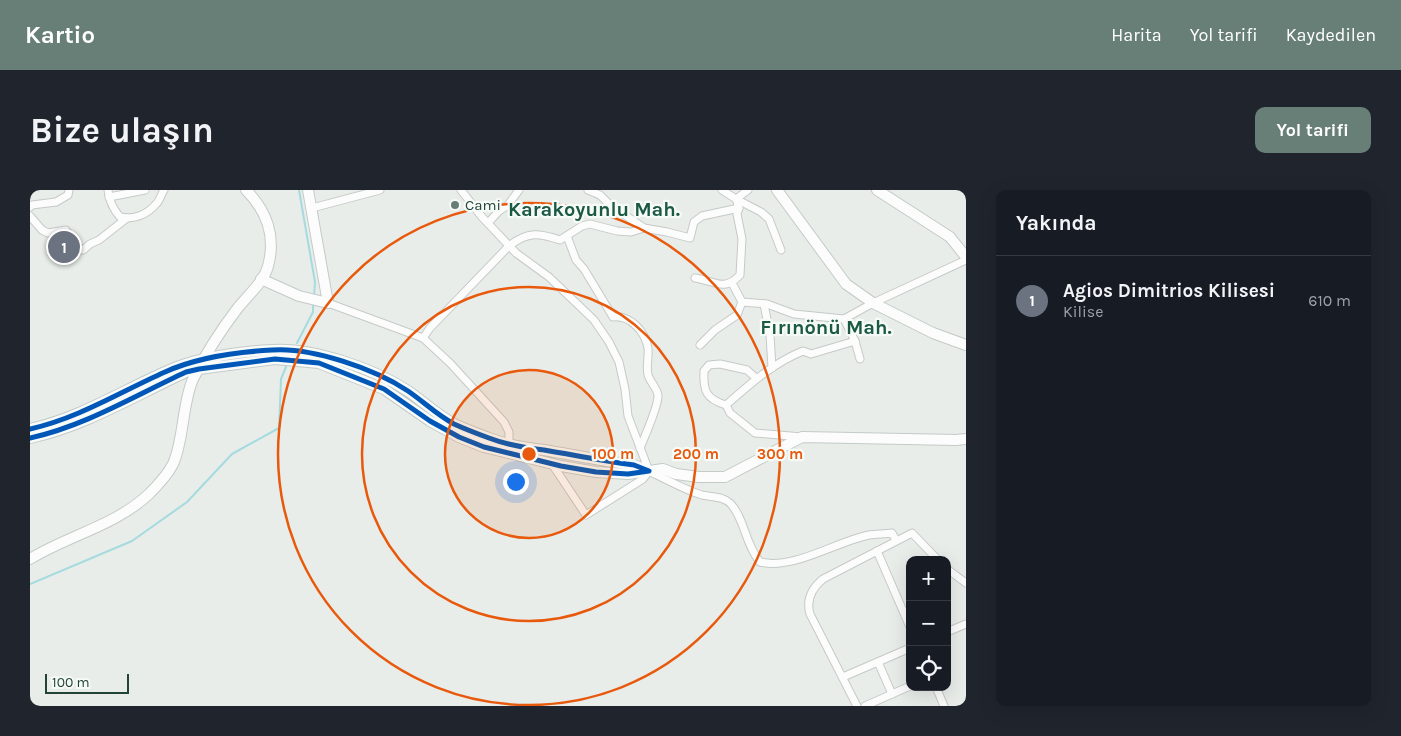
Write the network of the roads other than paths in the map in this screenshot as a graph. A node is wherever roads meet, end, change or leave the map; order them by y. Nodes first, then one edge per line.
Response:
1 (69, 190) edge
2 (145, 190) edge
3 (164, 190) edge
4 (246, 190) edge
5 (308, 190) edge
6 (380, 190) edge
7 (461, 190) edge
8 (519, 190) edge
9 (588, 190) edge
10 (722, 190) edge
11 (748, 190) edge
12 (777, 190) edge
13 (877, 190) edge
14 (108, 194) edge
15 (736, 199) junction
16 (30, 207) edge
17 (312, 208) junction
18 (739, 208) junction
19 (30, 216) edge
20 (126, 218) junction
21 (488, 223) junction
22 (644, 228) junction
23 (566, 236) junction
24 (510, 246) junction
25 (781, 250) dead end
26 (966, 259) edge
27 (695, 278) dead end
28 (261, 279) junction
29 (732, 283) junction
30 (324, 302) junction
31 (742, 302) junction
32 (873, 303) junction
33 (764, 304) junction
34 (844, 319) junction
35 (423, 338) junction
36 (855, 342) junction
37 (700, 345) dead end
38 (966, 345) edge
39 (205, 358) junction
40 (860, 359) dead end
41 (772, 368) junction
42 (199, 369) junction
43 (756, 378) junction
44 (726, 405) junction
45 (30, 429) edge
46 (802, 437) junction
47 (30, 438) edge
48 (966, 439) edge
49 (509, 444) junction
50 (640, 448) junction
51 (552, 464) junction
52 (649, 471) junction
53 (896, 540) junction
54 (877, 552) junction
55 (934, 556) edge
56 (30, 559) edge
57 (951, 572) edge
58 (966, 583) edge
59 (906, 618) edge
60 (966, 624) edge
61 (951, 630) edge
62 (906, 650) edge
63 (878, 662) junction
64 (843, 677) junction
65 (906, 688) edge
66 (938, 691) edge
67 (892, 694) junction
68 (857, 706) edge
69 (865, 706) edge
70 (944, 706) edge

1 - 16 street
2 - 14 street
3 - 20 street
4 - 28 street
5 - 17 street
6 - 17 street
7 - 21 street
8 - 21 street
9 - 22 street
10 - 15 street
11 - 15 street
12 - 32 street
13 - 26 street
14 - 20 street
15 - 18 street
15 - 25 street
17 - 30 street
18 - 22 street
18 - 29 street
19 - 20 street
21 - 24 street
22 - 23 street
23 - 24 street
23 - 50 street
24 - 35 street
24 - 50 street
26 - 32 street
27 - 29 street
28 - 30 street
28 - 39 street
29 - 31 street
30 - 35 street
31 - 33 street
31 - 37 street
32 - 34 street
32 - 38 street
33 - 34 street
33 - 41 street
34 - 36 street
35 - 49 street
36 - 40 street
36 - 41 street
39 - 42 street
39 - 45 street
39 - 49 street
41 - 43 street
42 - 47 street
42 - 51 street
42 - 56 street
43 - 44 street
43 - 44 street
44 - 46 street
46 - 48 street
46 - 52 street
49 - 52 street
50 - 52 street
51 - 52 street
51 - 52 street
52 - 53 street
53 - 54 street
53 - 55 street
54 - 59 street
54 - 64 street
57 - 58 street
60 - 61 street
62 - 63 street
63 - 64 street
63 - 67 street
64 - 68 street
65 - 67 street
66 - 70 street
67 - 69 street

